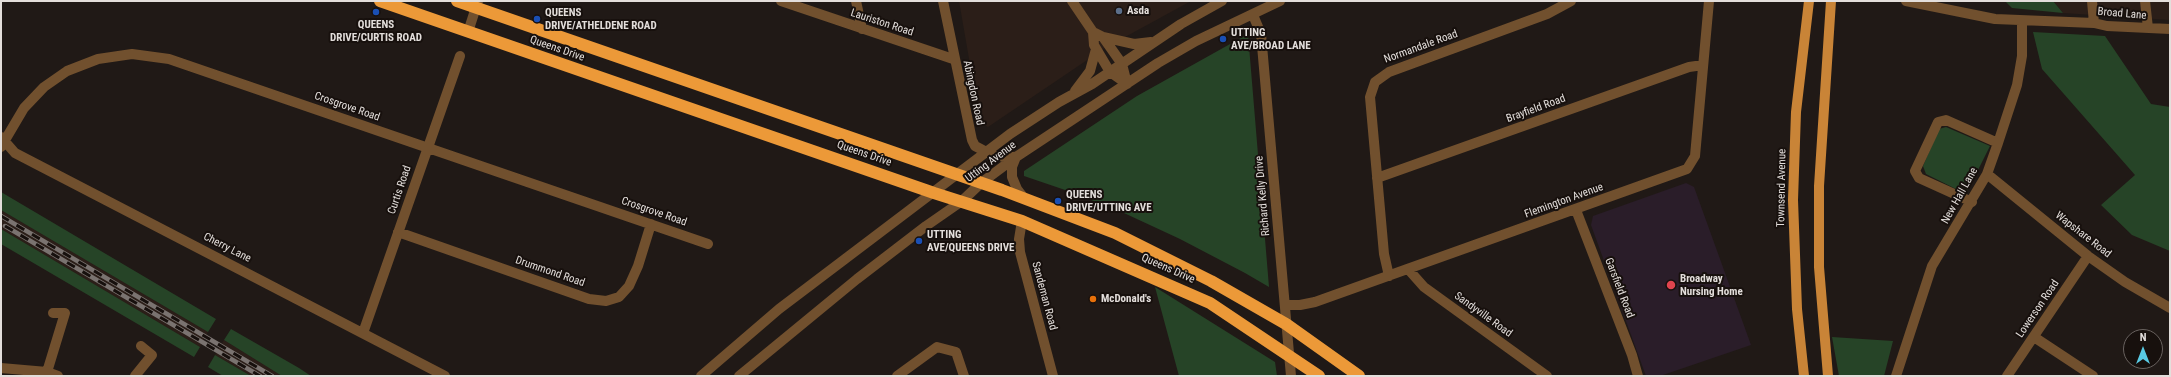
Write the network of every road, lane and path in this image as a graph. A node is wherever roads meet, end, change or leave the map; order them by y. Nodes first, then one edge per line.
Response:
1 (380, 1) edge
2 (457, 1) edge
3 (781, 1) edge
4 (856, 1) edge
5 (943, 1) edge
6 (1072, 1) edge
7 (1222, 1) edge
8 (1571, 1) edge
9 (1710, 1) edge
10 (1809, 1) edge
11 (1830, 1) edge
12 (1906, 1) edge
13 (2092, 1) edge
14 (2145, 1) edge
15 (1275, 2) edge
16 (477, 4) edge
17 (1253, 14) junction
18 (2022, 21) junction
19 (2094, 23) junction
20 (2148, 28) junction
21 (862, 29) junction
22 (2170, 30) edge
23 (468, 32) junction
24 (1093, 32) junction
25 (1103, 37) junction
26 (1157, 40) junction
27 (1096, 49) junction
28 (460, 56) dead end
29 (953, 58) junction
30 (1122, 64) junction
31 (1703, 65) junction
32 (1110, 72) junction
33 (1127, 84) junction
34 (1072, 94) junction
35 (2, 142) edge
36 (1998, 143) junction
37 (428, 147) junction
38 (986, 152) junction
39 (1016, 157) junction
40 (1987, 174) junction
41 (957, 175) junction
42 (1377, 178) junction
43 (981, 183) junction
44 (934, 193) junction
45 (1024, 198) junction
46 (962, 201) junction
47 (1972, 202) junction
48 (1576, 210) junction
49 (1022, 221) junction
50 (651, 224) junction
51 (398, 232) junction
52 (708, 244) dead end
53 (2088, 256) junction
54 (1408, 269) junction
55 (1389, 276) junction
56 (1285, 305) junction
57 (2170, 308) edge
58 (53, 313) dead end
59 (1286, 324) junction
60 (363, 333) junction
61 (2034, 337) junction
62 (141, 346) dead end
63 (1290, 355) junction
64 (1, 368) edge
65 (47, 372) junction
66 (58, 376) edge
67 (135, 376) edge
68 (445, 376) edge
69 (701, 376) edge
70 (739, 376) edge
71 (897, 376) edge
72 (964, 376) edge
73 (1053, 376) edge
74 (1291, 376) edge
75 (1319, 376) edge
76 (1359, 376) edge
77 (1547, 376) edge
78 (1638, 376) edge
79 (1804, 376) edge
80 (1828, 376) edge
81 (1896, 376) edge
82 (2007, 376) edge
83 (2093, 376) edge

1 - 23 highway, Queens Drive
2 - 16 highway, Queens Drive
3 - 21 street, Lauriston Road
4 - 21 street
5 - 29 street, Abingdon Road
6 - 24 street
7 - 26 street, Utting Avenue
8 - 42 street, Normandale Road
9 - 31 street, Flemington Avenue
10 - 79 main road, Townsend Avenue
11 - 80 main road
12 - 18 street, Broad Lane
13 - 19 street
14 - 20 street
15 - 17 street, Utting Avenue
16 - 23 street
16 - 41 highway, Queens Drive
17 - 33 street, Utting Avenue
17 - 56 street, Richard Kelly Drive
18 - 19 street, Broad Lane
18 - 36 street, New Hall Lane
19 - 20 street, Broad Lane
20 - 22 street, Broad Lane
21 - 29 street, Lauriston Road
23 - 44 highway, Queens Drive
24 - 25 street
24 - 27 street
25 - 26 street
25 - 30 street
26 - 30 street, Utting Avenue
27 - 32 street
27 - 34 street
28 - 37 street, Curtis Road
29 - 38 street, Abingdon Road
30 - 32 street, Utting Avenue
30 - 33 street
31 - 42 street, Brayfield Road
31 - 48 street, Flemington Avenue
32 - 33 street
32 - 34 street, Utting Avenue
33 - 39 street, Utting Avenue
34 - 38 street, Utting Avenue
35 - 37 street, Crosgrove Road
35 - 60 street, Cherry Lane
36 - 40 street, New Hall Lane
36 - 47 street
37 - 50 street, Crosgrove Road
37 - 51 street, Curtis Road
38 - 39 street, Abingdon Road
38 - 41 street, Utting Avenue
39 - 43 street, Utting Avenue
39 - 45 street
40 - 47 street, New Hall Lane
40 - 53 street, Wapshare Road
41 - 43 highway, Queens Drive
41 - 44 street, Utting Avenue
42 - 55 street, Normandale Road
43 - 45 highway, Queens Drive
43 - 46 street, Utting Avenue
44 - 46 highway, Queens Drive
44 - 69 street, Utting Avenue
45 - 59 highway, Queens Drive
46 - 49 highway, Queens Drive
46 - 70 street, Utting Avenue
47 - 81 street, New Hall Lane
48 - 54 street, Flemington Avenue
48 - 78 street, Garsfield Road
49 - 63 highway, Queens Drive
49 - 73 street, Sandeman Road
50 - 51 street, Drummond Road
50 - 52 street, Crosgrove Road
51 - 60 street, Curtis Road
53 - 57 street, Wapshare Road
53 - 61 street, Lowerson Road
54 - 55 street, Flemington Avenue
54 - 77 street, Sandyville Road
55 - 56 street, Flemington Avenue
56 - 59 street, Richard Kelly Drive
58 - 65 street
59 - 63 street, Richard Kelly Drive
59 - 76 highway, Queens Drive
60 - 68 street, Cherry Lane
61 - 82 street, Lowerson Road
61 - 83 street
62 - 67 street
63 - 74 street, Richard Kelly Drive
63 - 75 highway, Queens Drive
64 - 65 street
65 - 66 street
71 - 72 street

